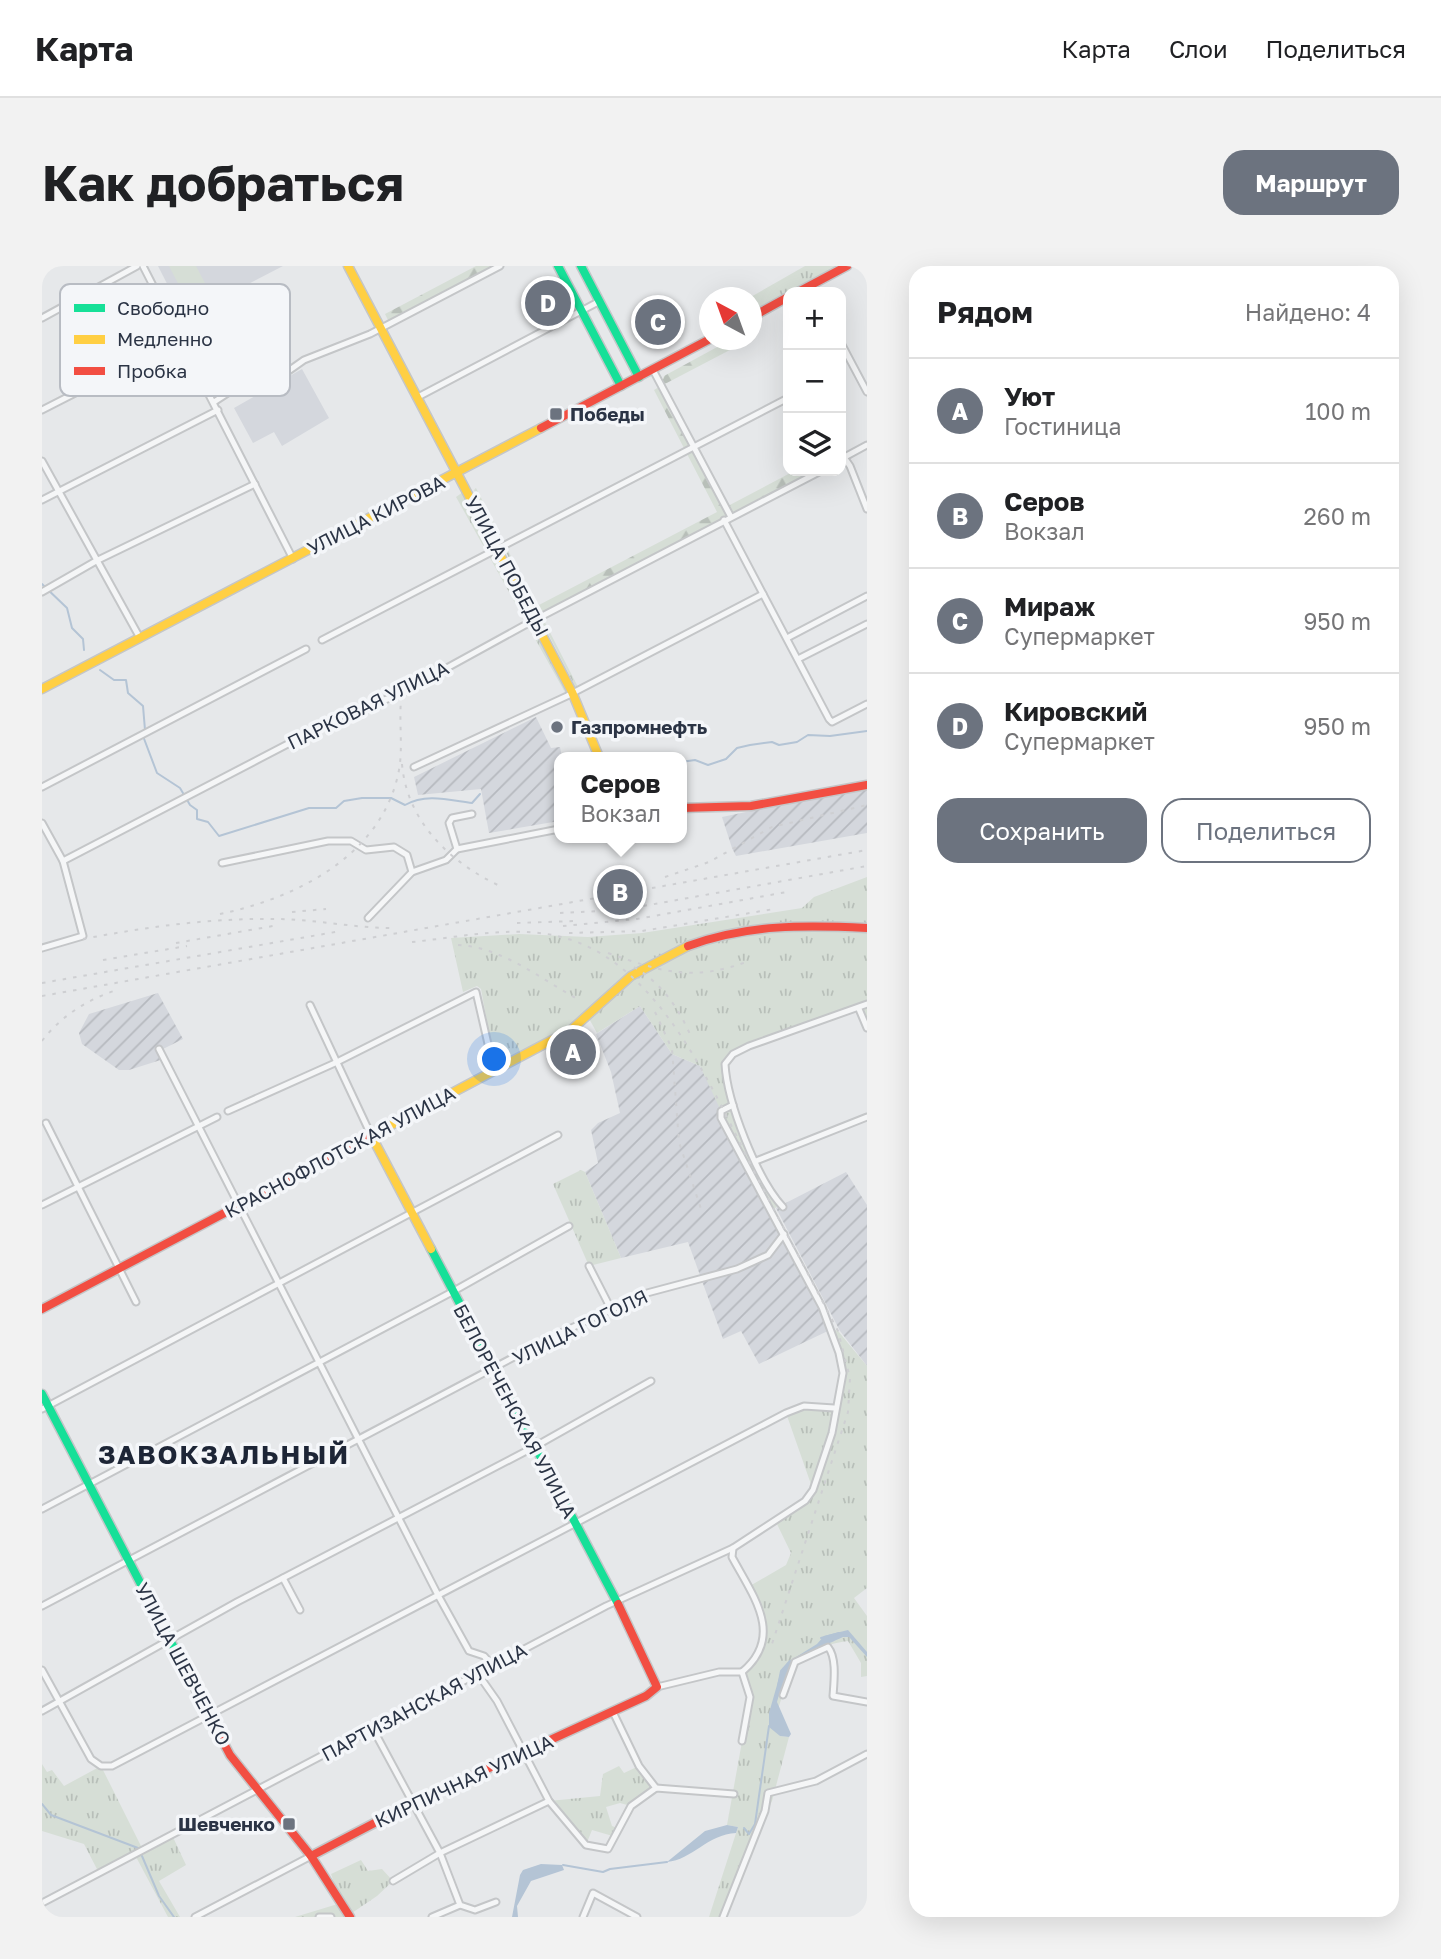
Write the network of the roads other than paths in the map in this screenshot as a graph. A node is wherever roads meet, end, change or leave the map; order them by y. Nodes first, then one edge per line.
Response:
1 (137, 266) edge
2 (143, 266) edge
3 (348, 266) edge
4 (500, 266) edge
5 (558, 266) edge
6 (581, 266) edge
7 (847, 266) edge
8 (104, 284) edge
9 (152, 284) edge
10 (815, 287) edge
11 (600, 301) junction
12 (783, 301) edge
13 (60, 308) edge
14 (582, 310) junction
15 (762, 311) edge
16 (42, 318) edge
17 (381, 328) junction
18 (699, 345) edge
19 (845, 350) edge
20 (290, 370) edge
21 (653, 370) junction
22 (639, 377) junction
23 (621, 386) junction
24 (867, 392) edge
25 (69, 396) edge
26 (211, 396) edge
27 (223, 396) edge
28 (418, 397) junction
29 (783, 401) edge
30 (214, 402) junction
31 (42, 410) edge
32 (218, 410) junction
33 (867, 445) edge
34 (694, 446) junction
35 (846, 454) edge
36 (42, 461) edge
37 (846, 464) edge
38 (458, 473) junction
39 (811, 476) edge
40 (255, 484) junction
41 (58, 492) junction
42 (42, 500) edge
43 (867, 509) edge
44 (728, 519) junction
45 (499, 550) junction
46 (293, 559) junction
47 (96, 561) junction
48 (42, 592) edge
49 (763, 594) junction
50 (867, 596) edge
51 (535, 620) junction
52 (867, 624) edge
53 (140, 638) junction
54 (788, 638) junction
55 (322, 640) dead end
56 (306, 649) dead end
57 (798, 659) junction
58 (42, 689) edge
59 (572, 692) junction
60 (867, 704) edge
61 (597, 752) edge
62 (414, 768) dead end
63 (867, 785) edge
64 (42, 787) edge
65 (687, 808) edge
66 (472, 814) dead end
67 (42, 823) edge
68 (554, 830) edge
69 (457, 849) junction
70 (63, 861) junction
71 (222, 863) dead end
72 (412, 872) junction
73 (368, 918) dead end
74 (867, 928) edge
75 (42, 948) edge
76 (867, 1004) edge
77 (310, 1005) dead end
78 (859, 1009) junction
79 (867, 1028) edge
80 (159, 1049) dead end
81 (335, 1063) junction
82 (494, 1070) junction
83 (733, 1105) junction
84 (228, 1111) dead end
85 (217, 1117) dead end
86 (867, 1117) edge
87 (46, 1122) dead end
88 (197, 1128) junction
89 (371, 1135) junction
90 (558, 1135) dead end
91 (756, 1160) junction
92 (78, 1188) junction
93 (42, 1205) edge
94 (239, 1205) junction
95 (783, 1207) dead end
96 (412, 1212) junction
97 (569, 1226) dead end
98 (784, 1234) junction
99 (589, 1266) dead end
100 (120, 1269) junction
101 (278, 1283) junction
102 (452, 1293) junction
103 (136, 1302) dead end
104 (611, 1309) junction
105 (42, 1310) edge
106 (318, 1361) junction
107 (493, 1370) junction
108 (651, 1381) dead end
109 (42, 1394) edge
110 (45, 1407) edge
111 (835, 1408) junction
112 (358, 1437) junction
113 (534, 1447) junction
114 (89, 1483) junction
115 (42, 1509) edge
116 (398, 1517) junction
117 (574, 1523) junction
118 (733, 1548) junction
119 (128, 1560) junction
120 (284, 1578) junction
121 (439, 1597) junction
122 (617, 1602) junction
123 (42, 1606) edge
124 (300, 1610) dead end
125 (170, 1640) junction
126 (492, 1665) junction
127 (42, 1670) edge
128 (742, 1672) junction
129 (478, 1674) junction
130 (657, 1687) junction
131 (783, 1695) dead end
132 (58, 1702) junction
133 (867, 1702) edge
134 (42, 1711) edge
135 (612, 1712) junction
136 (210, 1716) junction
137 (373, 1729) junction
138 (742, 1741) dead end
139 (525, 1753) junction
140 (867, 1754) edge
141 (656, 1788) junction
142 (256, 1791) junction
143 (734, 1794) dead end
144 (549, 1801) junction
145 (413, 1802) junction
146 (440, 1853) junction
147 (311, 1856) junction
148 (393, 1881) dead end
149 (496, 1902) dead end
150 (42, 1903) edge
151 (460, 1905) junction
152 (195, 1917) edge
153 (319, 1917) edge
154 (331, 1917) edge
155 (350, 1917) edge
156 (432, 1917) edge
157 (583, 1917) edge
158 (637, 1917) edge
159 (723, 1917) edge

1 - 8 street
2 - 9 street
3 - 17 street, УЛИЦА ПОБЕДЫ
4 - 17 street
5 - 14 street
6 - 11 street
7 - 10 street
11 - 14 street
11 - 22 street
12 - 15 street
13 - 16 street
14 - 23 street
14 - 28 street
17 - 20 street
17 - 28 street, УЛИЦА ПОБЕДЫ
18 - 21 street, УЛИЦА КИРОВА
19 - 24 street
21 - 22 street, УЛИЦА КИРОВА
21 - 34 street
22 - 23 street, УЛИЦА КИРОВА
23 - 38 street, УЛИЦА КИРОВА
25 - 31 street
26 - 30 street
27 - 30 street
28 - 38 street, УЛИЦА ПОБЕДЫ
29 - 34 street
30 - 32 street
32 - 40 street
32 - 41 street
33 - 35 street
34 - 44 street
34 - 45 street
36 - 41 street
37 - 43 street
38 - 45 street, УЛИЦА ПОБЕДЫ
38 - 46 street, УЛИЦА КИРОВА
39 - 44 street, ПАРКОВАЯ УЛИЦА
40 - 46 street
40 - 47 street
41 - 42 street
41 - 47 street
44 - 49 street
44 - 51 street, ПАРКОВАЯ УЛИЦА
45 - 51 street, УЛИЦА ПОБЕДЫ
45 - 55 street
46 - 53 street, УЛИЦА КИРОВА
47 - 48 street
47 - 53 street
49 - 54 street
49 - 59 street
50 - 54 street
51 - 59 street, УЛИЦА ПОБЕДЫ
51 - 70 street, ПАРКОВАЯ УЛИЦА
52 - 57 street
53 - 58 street, УЛИЦА КИРОВА
54 - 57 street
56 - 64 street
57 - 60 street
59 - 61 street, УЛИЦА ПОБЕДЫ
59 - 62 street
63 - 65 street
66 - 69 street
67 - 70 street
68 - 69 street
69 - 72 street
70 - 75 street
71 - 72 street
72 - 73 street
74 - 82 street, КРАСНОФЛОТСКАЯ УЛИЦА
76 - 78 street
77 - 81 street
78 - 79 street
78 - 83 street
80 - 88 street
81 - 82 street
81 - 84 street
81 - 89 street
82 - 89 street, КРАСНОФЛОТСКАЯ УЛИЦА
83 - 91 street
83 - 98 street
85 - 88 street
86 - 91 street
87 - 92 street
88 - 92 street
88 - 94 street
89 - 94 street, КРАСНОФЛОТСКАЯ УЛИЦА
89 - 96 street, БЕЛОРЕЧЕНСКАЯ УЛИЦА
90 - 96 street
91 - 95 street
92 - 93 street
92 - 100 street
94 - 100 street, КРАСНОФЛОТСКАЯ УЛИЦА
94 - 101 street
96 - 101 street
96 - 102 street, БЕЛОРЕЧЕНСКАЯ УЛИЦА
97 - 102 street
98 - 104 street, УЛИЦА ГОГОЛЯ
98 - 111 street
99 - 104 street
100 - 103 street
100 - 105 street, КРАСНОФЛОТСКАЯ УЛИЦА
101 - 106 street
101 - 110 street
102 - 106 street
102 - 107 street, БЕЛОРЕЧЕНСКАЯ УЛИЦА
104 - 107 street, УЛИЦА ГОГОЛЯ
106 - 112 street
106 - 114 street
107 - 112 street, УЛИЦА ГОГОЛЯ
107 - 113 street, БЕЛОРЕЧЕНСКАЯ УЛИЦА
108 - 113 street
109 - 110 street, УЛИЦА ШЕВЧЕНКО
110 - 114 street, УЛИЦА ШЕВЧЕНКО
111 - 117 street
111 - 118 street, ПАРТИЗАНСКАЯ УЛИЦА
112 - 116 street
112 - 119 street, УЛИЦА ГОГОЛЯ
113 - 116 street
113 - 117 street, БЕЛОРЕЧЕНСКАЯ УЛИЦА
114 - 115 street
114 - 119 street, УЛИЦА ШЕВЧЕНКО
116 - 120 street
116 - 121 street
117 - 121 street
117 - 122 street, БЕЛОРЕЧЕНСКАЯ УЛИЦА
118 - 122 street, ПАРТИЗАНСКАЯ УЛИЦА
118 - 128 street
119 - 123 street, УЛИЦА ГОГОЛЯ
119 - 125 street, УЛИЦА ШЕВЧЕНКО
120 - 124 street
120 - 125 street
121 - 126 street
121 - 136 street
122 - 126 street, ПАРТИЗАНСКАЯ УЛИЦА
122 - 130 street, БЕЛОРЕЧЕНСКАЯ УЛИЦА
125 - 132 street
125 - 136 street, УЛИЦА ШЕВЧЕНКО
126 - 129 street, ПАРТИЗАНСКАЯ УЛИЦА
127 - 132 street
128 - 130 street, КИРПИЧНАЯ УЛИЦА
128 - 138 street
129 - 137 street, ПАРТИЗАНСКАЯ УЛИЦА
129 - 139 street
130 - 135 street, КИРПИЧНАЯ УЛИЦА
131 - 133 street
132 - 134 street
132 - 136 street
135 - 139 street, КИРПИЧНАЯ УЛИЦА
135 - 141 street
136 - 142 street, УЛИЦА ШЕВЧЕНКО
137 - 142 street, ПАРТИЗАНСКАЯ УЛИЦА
137 - 145 street
139 - 144 street
139 - 145 street, КИРПИЧНАЯ УЛИЦА
140 - 159 street
141 - 143 street
141 - 144 street
142 - 147 street, УЛИЦА ШЕВЧЕНКО
142 - 150 street, ПАРТИЗАНСКАЯ УЛИЦА
144 - 146 street
145 - 146 street
145 - 147 street, КИРПИЧНАЯ УЛИЦА
146 - 148 street
146 - 151 street
147 - 152 street, КИРПИЧНАЯ УЛИЦА
147 - 155 street, УЛИЦА ШЕВЧЕНКО
149 - 151 street
151 - 156 street
153 - 154 street
157 - 158 street

